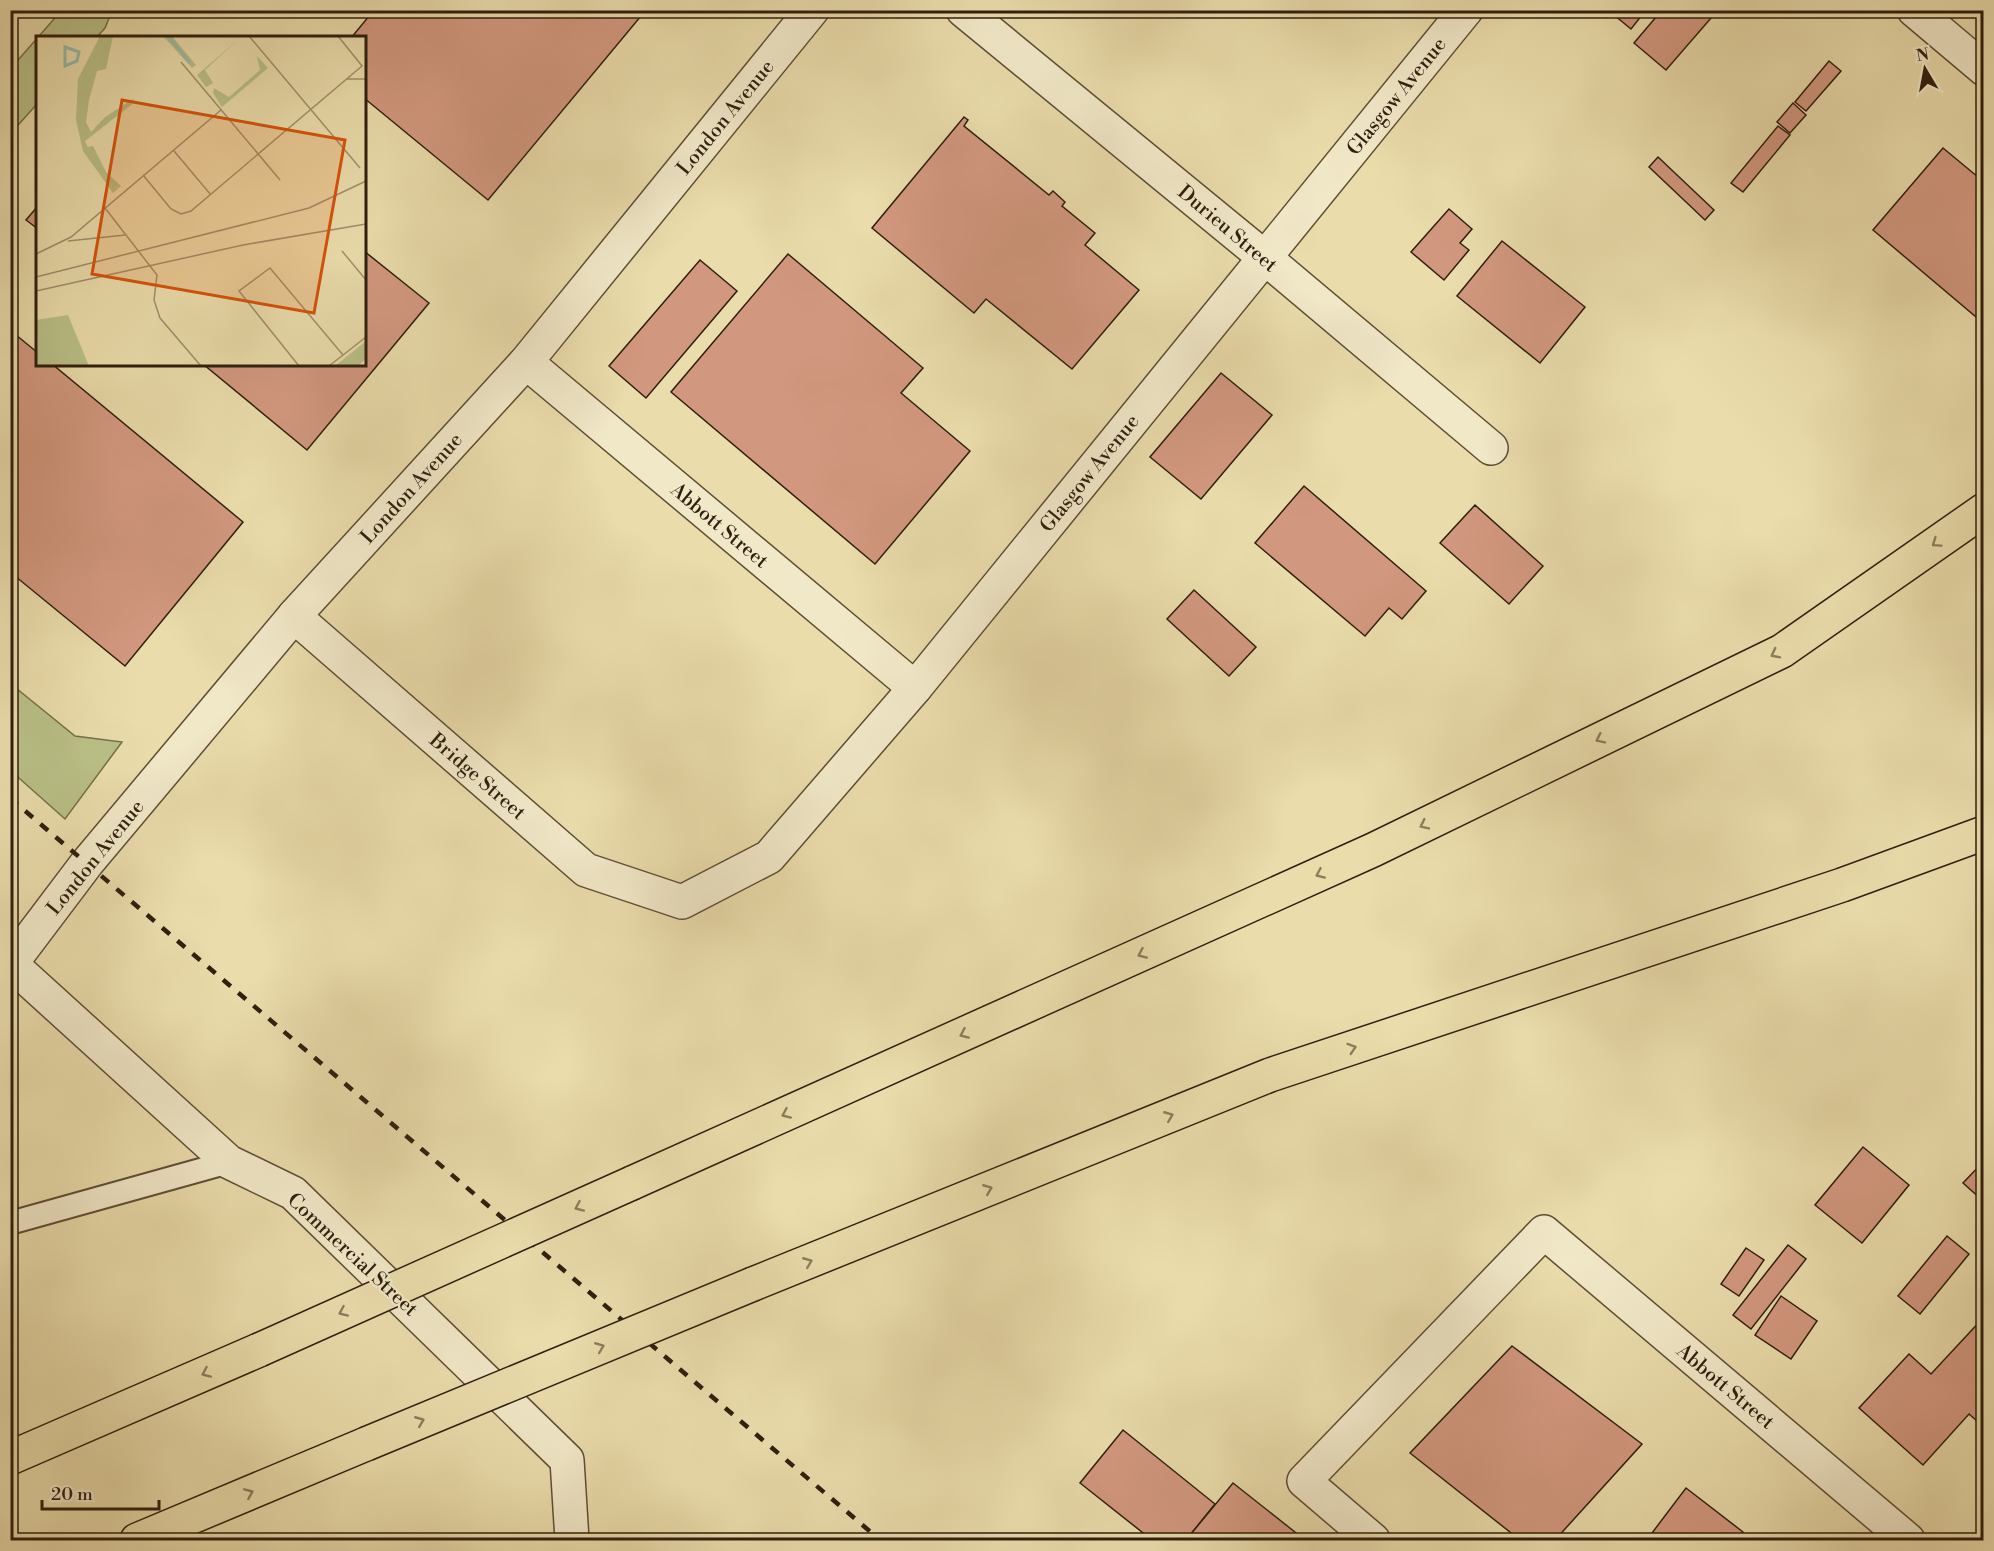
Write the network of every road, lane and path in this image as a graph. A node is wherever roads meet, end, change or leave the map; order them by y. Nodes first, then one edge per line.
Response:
1 (812, 10) edge
2 (963, 10) edge
3 (1466, 10) edge
4 (1914, 10) edge
5 (1983, 69) edge
6 (1264, 257) junction
7 (526, 362) junction
8 (1491, 448) dead end
9 (1983, 510) edge
10 (294, 616) junction
11 (915, 688) junction
12 (1983, 833) edge
13 (682, 902) joint
14 (11, 964) edge
15 (230, 1162) junction
16 (10, 1223) edge
17 (10, 1458) edge
18 (137, 1540) edge
19 (572, 1540) edge
20 (1373, 1540) edge
21 (1908, 1540) edge

1 - 7 street, London Avenue
2 - 6 street, Durieu Street
3 - 6 street, Glasgow Avenue
4 - 5 street
6 - 8 street, Durieu Street
6 - 11 street, Glasgow Avenue
7 - 10 street, London Avenue
7 - 11 street, Abbott Street
9 -> 17 highway, bridge
10 - 13 street, Bridge Street
10 - 14 street, London Avenue
11 - 13 street, Glasgow Avenue
18 -> 12 highway, bridge
14 - 15 street, Commercial Street
15 - 16 lane
15 - 19 street, Commercial Street
20 - 21 street, Abbott Street

